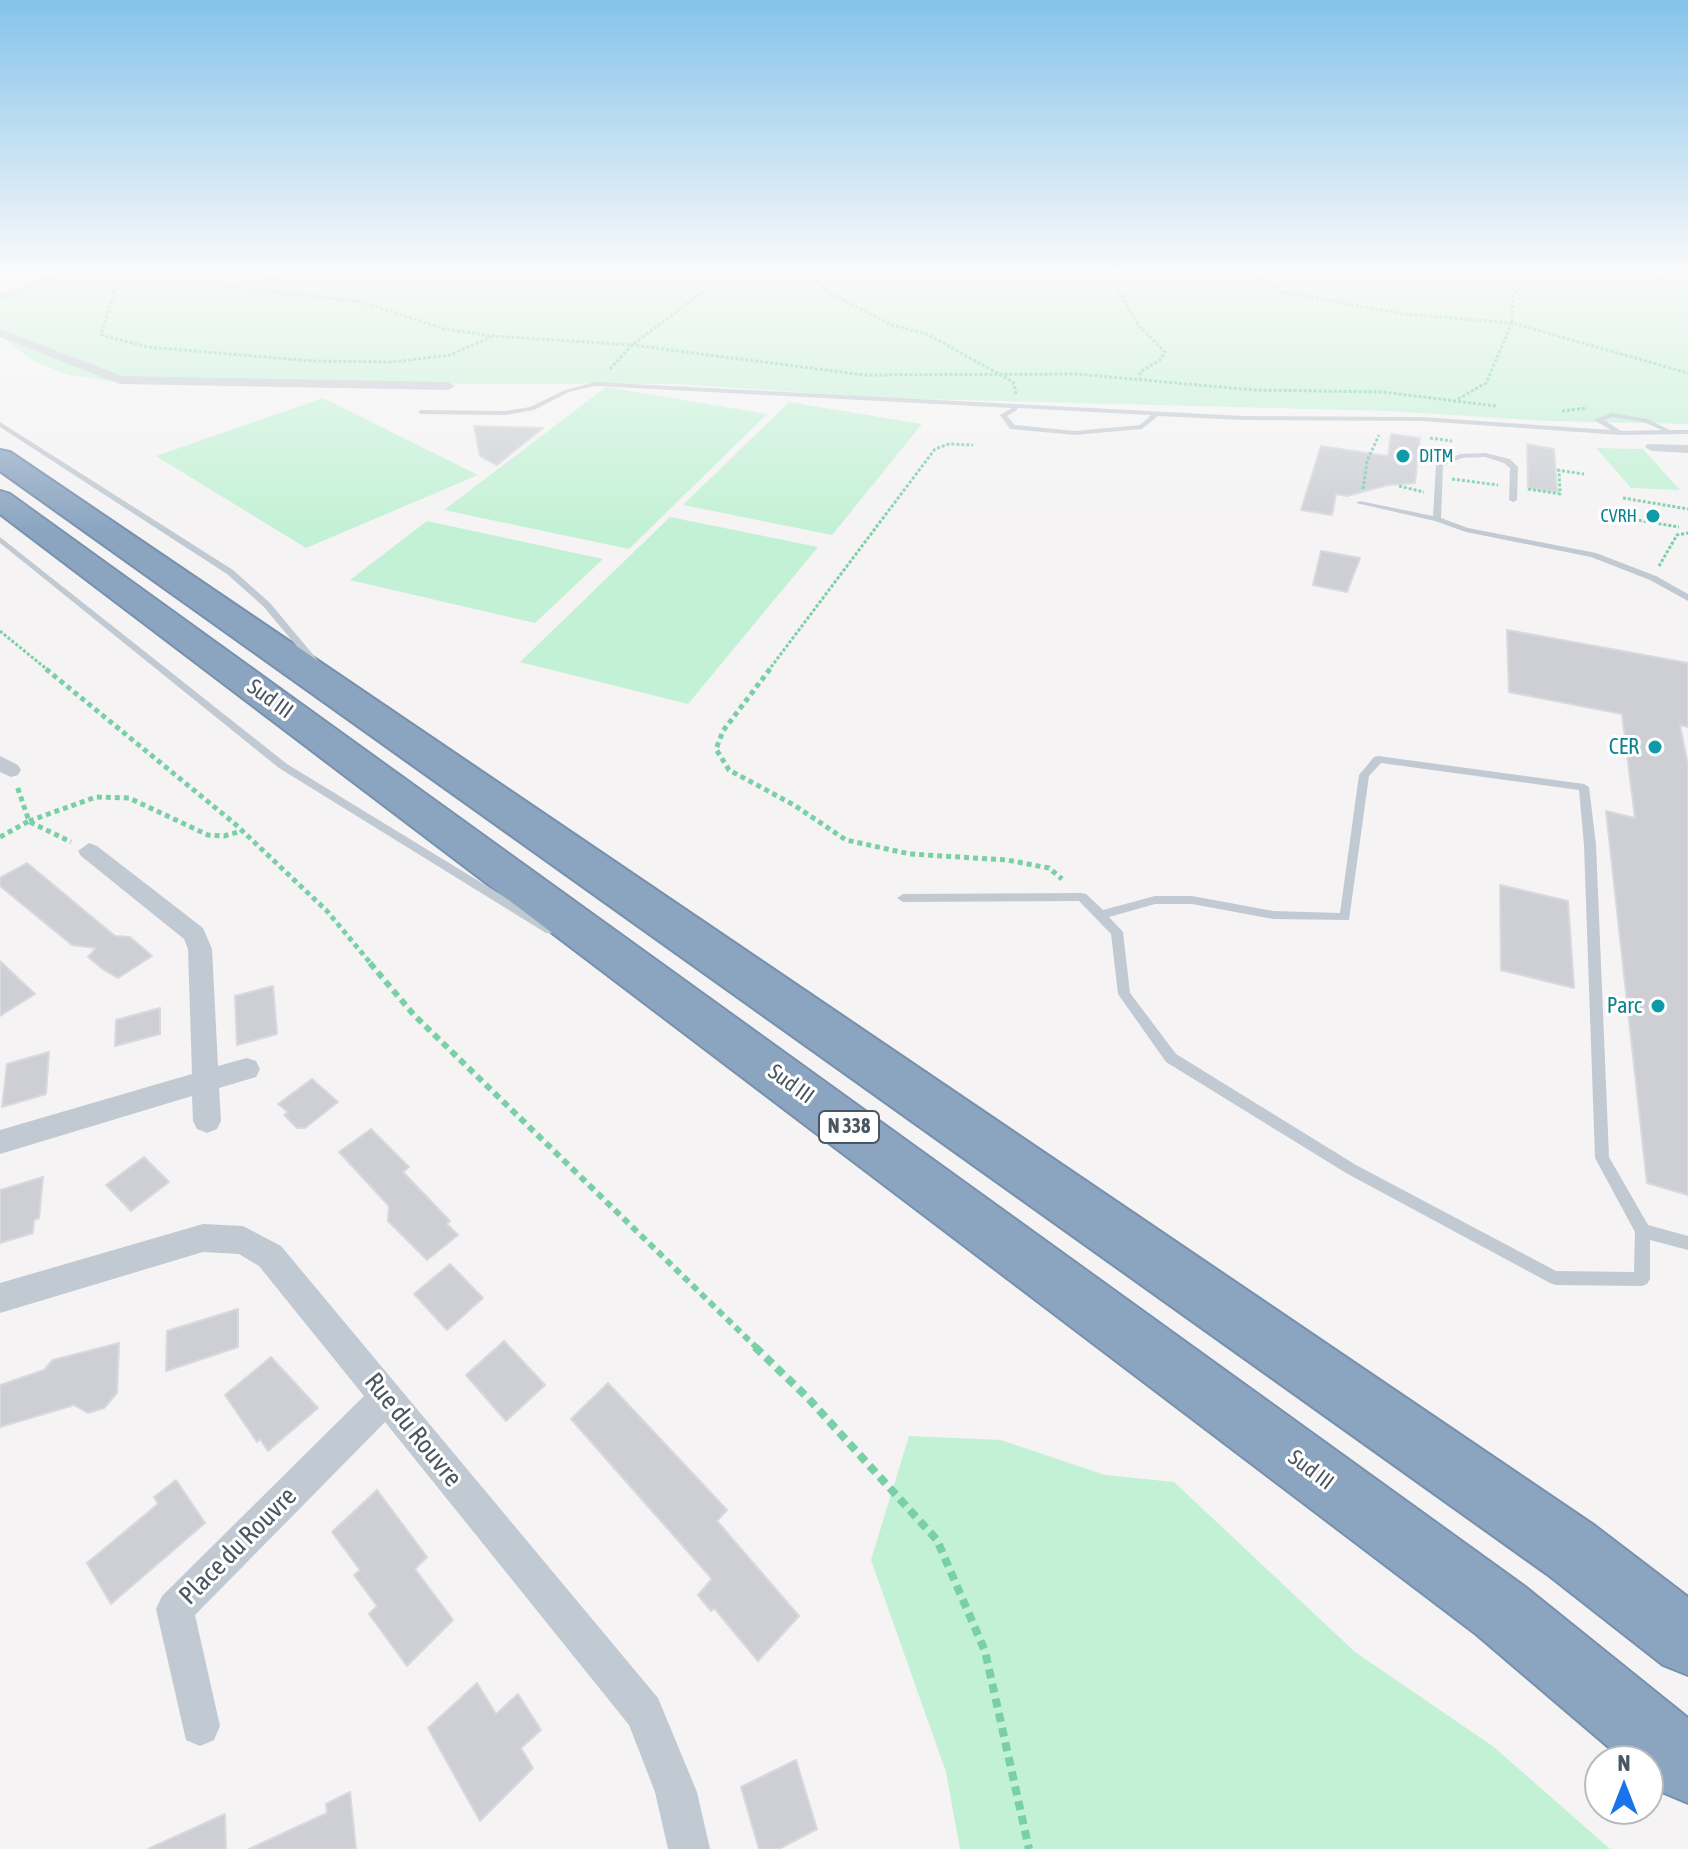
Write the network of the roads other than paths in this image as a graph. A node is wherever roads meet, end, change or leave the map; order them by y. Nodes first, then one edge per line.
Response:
1 (65, 358) edge
2 (448, 386) dead end
3 (1022, 406) junction
4 (421, 412) dead end
5 (1157, 413) junction
6 (0, 424) edge
7 (1669, 431) junction
8 (1688, 432) edge
9 (1621, 433) junction
10 (1652, 447) dead end
11 (1688, 449) edge
12 (0, 458) edge
13 (0, 500) edge
14 (1513, 500) dead end
15 (1360, 503) road end
16 (1437, 519) junction
17 (0, 539) edge
18 (1688, 598) edge
19 (345, 698) junction
20 (89, 851) road end
21 (903, 898) dead end
22 (1101, 915) junction
23 (563, 937) dead end
24 (589, 953) dead end
25 (721, 1033) junction
26 (247, 1069) dead end
27 (206, 1081) junction
28 (207, 1121) dead end
29 (0, 1142) edge
30 (1643, 1231) junction
31 (1688, 1243) edge
32 (0, 1298) edge
33 (386, 1397) junction
34 (1688, 1640) edge
35 (200, 1726) dead end
36 (1688, 1766) edge
37 (689, 1849) edge

1 - 2 street
3 - 4 lane
3 - 5 lane
3 - 5 lane
5 - 9 lane
6 - 19 lane
7 - 8 lane
7 - 9 lane
7 - 9 lane
10 - 11 street
12 - 19 highway, Sud III
13 - 25 highway, Sud III / N 338
14 - 16 lane
15 - 16 lane
16 - 18 lane
17 - 23 lane
19 - 34 highway, Sud III
20 - 27 street
21 - 22 lane
22 - 30 lane
22 - 30 lane
24 - 25 lane
25 - 36 highway, Sud III / N 338
26 - 27 street
27 - 28 street
27 - 29 street
30 - 31 lane
32 - 33 street, Rue du Rouvre
33 - 35 street, Place du Rouvre
33 - 37 street, Rue du Rouvre

